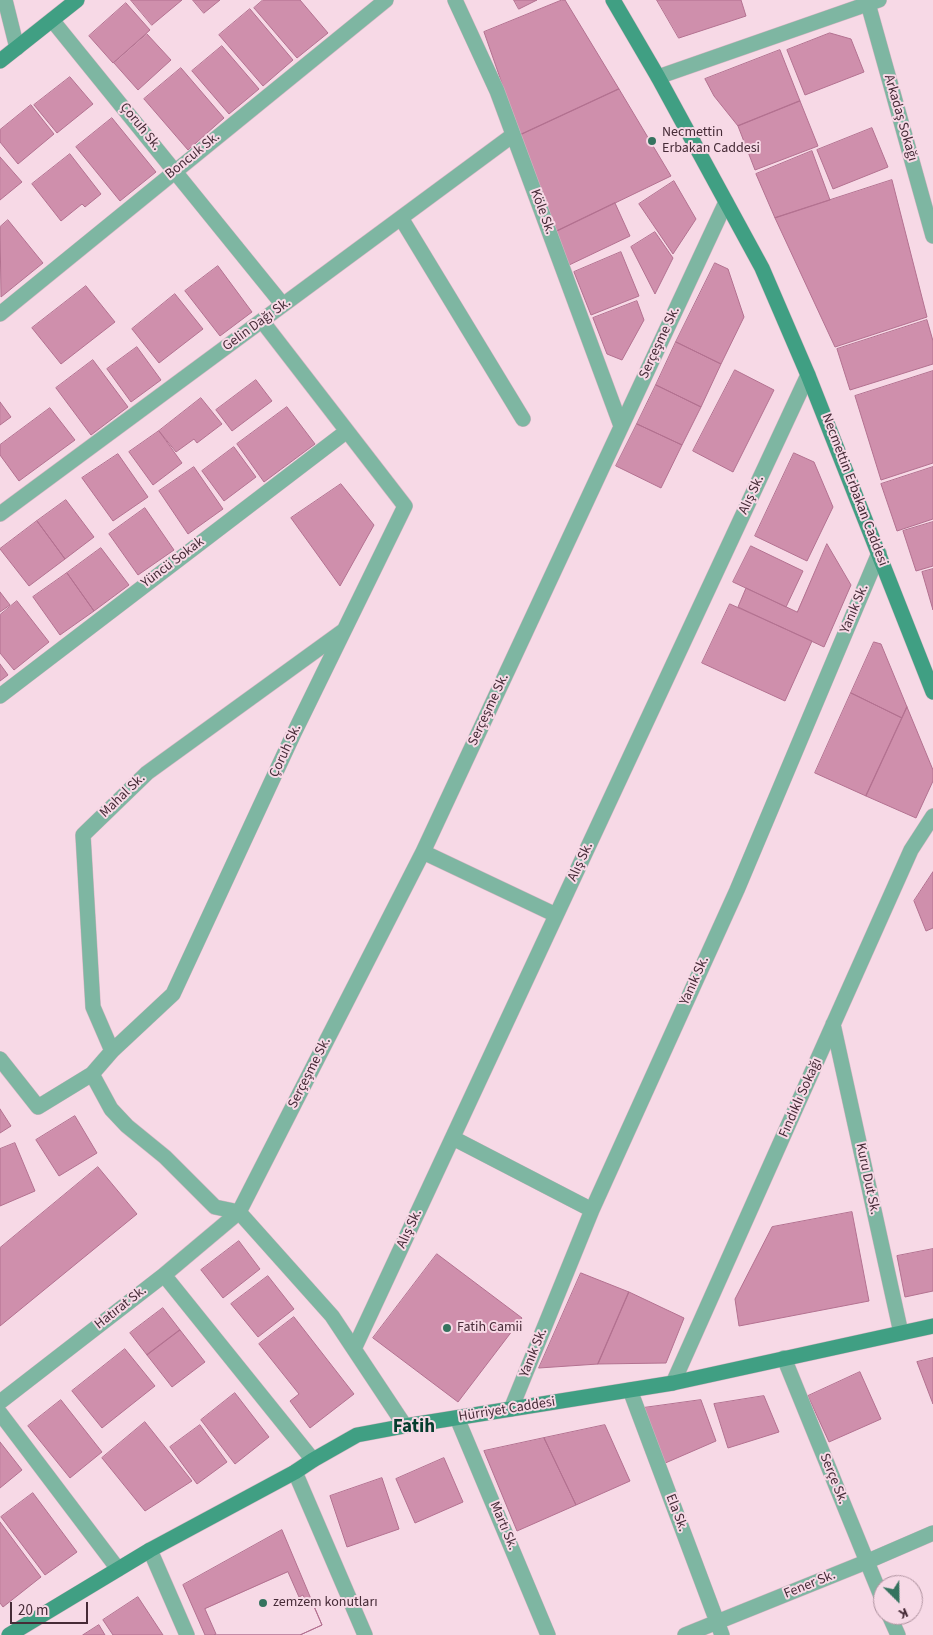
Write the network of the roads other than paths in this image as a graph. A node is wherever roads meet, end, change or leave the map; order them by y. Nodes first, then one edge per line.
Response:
1 (5, 0) edge
2 (77, 0) edge
3 (386, 0) edge
4 (455, 0) edge
5 (613, 0) edge
6 (871, 1) edge
7 (52, 20) junction
8 (17, 48) junction
9 (0, 61) edge
10 (658, 77) junction
11 (513, 136) junction
12 (175, 171) junction
13 (726, 202) junction
14 (401, 218) junction
15 (933, 236) edge
16 (283, 305) junction
17 (0, 314) edge
18 (262, 321) junction
19 (808, 375) junction
20 (523, 419) dead end
21 (622, 426) junction
22 (347, 431) junction
23 (0, 514) edge
24 (878, 553) junction
25 (344, 631) junction
26 (933, 692) edge
27 (0, 696) edge
28 (933, 816) edge
29 (423, 852) junction
30 (556, 916) junction
31 (833, 1024) junction
32 (112, 1051) junction
33 (0, 1059) edge
34 (92, 1074) junction
35 (452, 1138) junction
36 (592, 1210) junction
37 (239, 1212) junction
38 (164, 1275) junction
39 (933, 1326) edge
40 (901, 1333) junction
41 (354, 1349) junction
42 (784, 1358) junction
43 (673, 1383) junction
44 (630, 1390) junction
45 (0, 1402) edge
46 (512, 1409) junction
47 (0, 1413) edge
48 (457, 1418) junction
49 (405, 1426) junction
50 (313, 1460) junction
51 (295, 1472) junction
52 (933, 1533) edge
53 (150, 1550) junction
54 (866, 1562) junction
55 (118, 1569) junction
56 (873, 1578) edge
57 (720, 1629) edge
58 (8, 1635) edge
59 (187, 1635) edge
60 (365, 1635) edge
61 (548, 1635) edge
62 (685, 1635) edge

1 - 8 street
2 - 7 street
3 - 12 street, Boncuk Sk.
4 - 11 street, Köle Sk.
5 - 10 street, Necmettin Erbakan Caddesi
6 - 10 street
6 - 15 street, Arkadaş Sokağı
7 - 8 street
7 - 12 street, Çoruh Sk.
8 - 9 street
10 - 13 street, Necmettin Erbakan Caddesi
11 - 14 street, Gelin Dağı Sk.
11 - 21 street, Köle Sk.
12 - 16 street, Çoruh Sk.
12 - 17 street, Boncuk Sk.
13 - 19 street, Necmettin Erbakan Caddesi
13 - 21 street, Serçeşme Sk.
14 - 16 street, Gelin Dağı Sk.
14 - 20 street
16 - 18 street, Gelin Dağı Sk.
18 - 22 street, Çoruh Sk.
18 - 23 street, Gelin Dağı Sk.
19 - 24 street, Necmettin Erbakan Caddesi
19 - 30 street, Alış Sk.
21 - 29 street, Serçeşme Sk.
22 - 25 street, Çoruh Sk.
22 - 27 street, Yüncü Sokak
24 - 26 street, Necmettin Erbakan Caddesi
24 - 36 street, Yanık Sk.
25 - 32 street, Çoruh Sk.
25 - 32 street, Mahal Sk.
28 - 31 street, Fındıklı Sokağı
29 - 30 street
29 - 37 street, Serçeşme Sk.
30 - 35 street, Alış Sk.
31 - 40 street, Kuru Dut Sk.
31 - 43 street, Fındıklı Sokağı
32 - 34 street, Çoruh Sk.
33 - 34 street, Çoruh Sk.
34 - 37 street
35 - 36 street
35 - 41 street, Alış Sk.
36 - 46 street, Yanık Sk.
37 - 38 street, Hatırat Sk.
37 - 41 street
38 - 45 street, Hatırat Sk.
38 - 50 street
39 - 40 street, Hürriyet Caddesi
40 - 42 street, Hürriyet Caddesi
41 - 49 street
42 - 43 street, Hürriyet Caddesi
42 - 54 street, Serçe Sk.
43 - 44 street, Hürriyet Caddesi
44 - 46 street, Hürriyet Caddesi
44 - 57 street, Ela Sk.
46 - 48 street, Hürriyet Caddesi
47 - 55 street
48 - 49 street, Hürriyet Caddesi
48 - 61 street, Martı Sk.
49 - 50 street, Hürriyet Caddesi
50 - 51 street, Hürriyet Caddesi
51 - 53 street, Hürriyet Caddesi
51 - 60 street
52 - 54 street, Fener Sk.
53 - 55 street, Hürriyet Caddesi
53 - 59 street
54 - 56 street, Serçe Sk.
54 - 57 street, Fener Sk.
55 - 58 street, Hürriyet Caddesi
57 - 62 street, Fener Sk.

